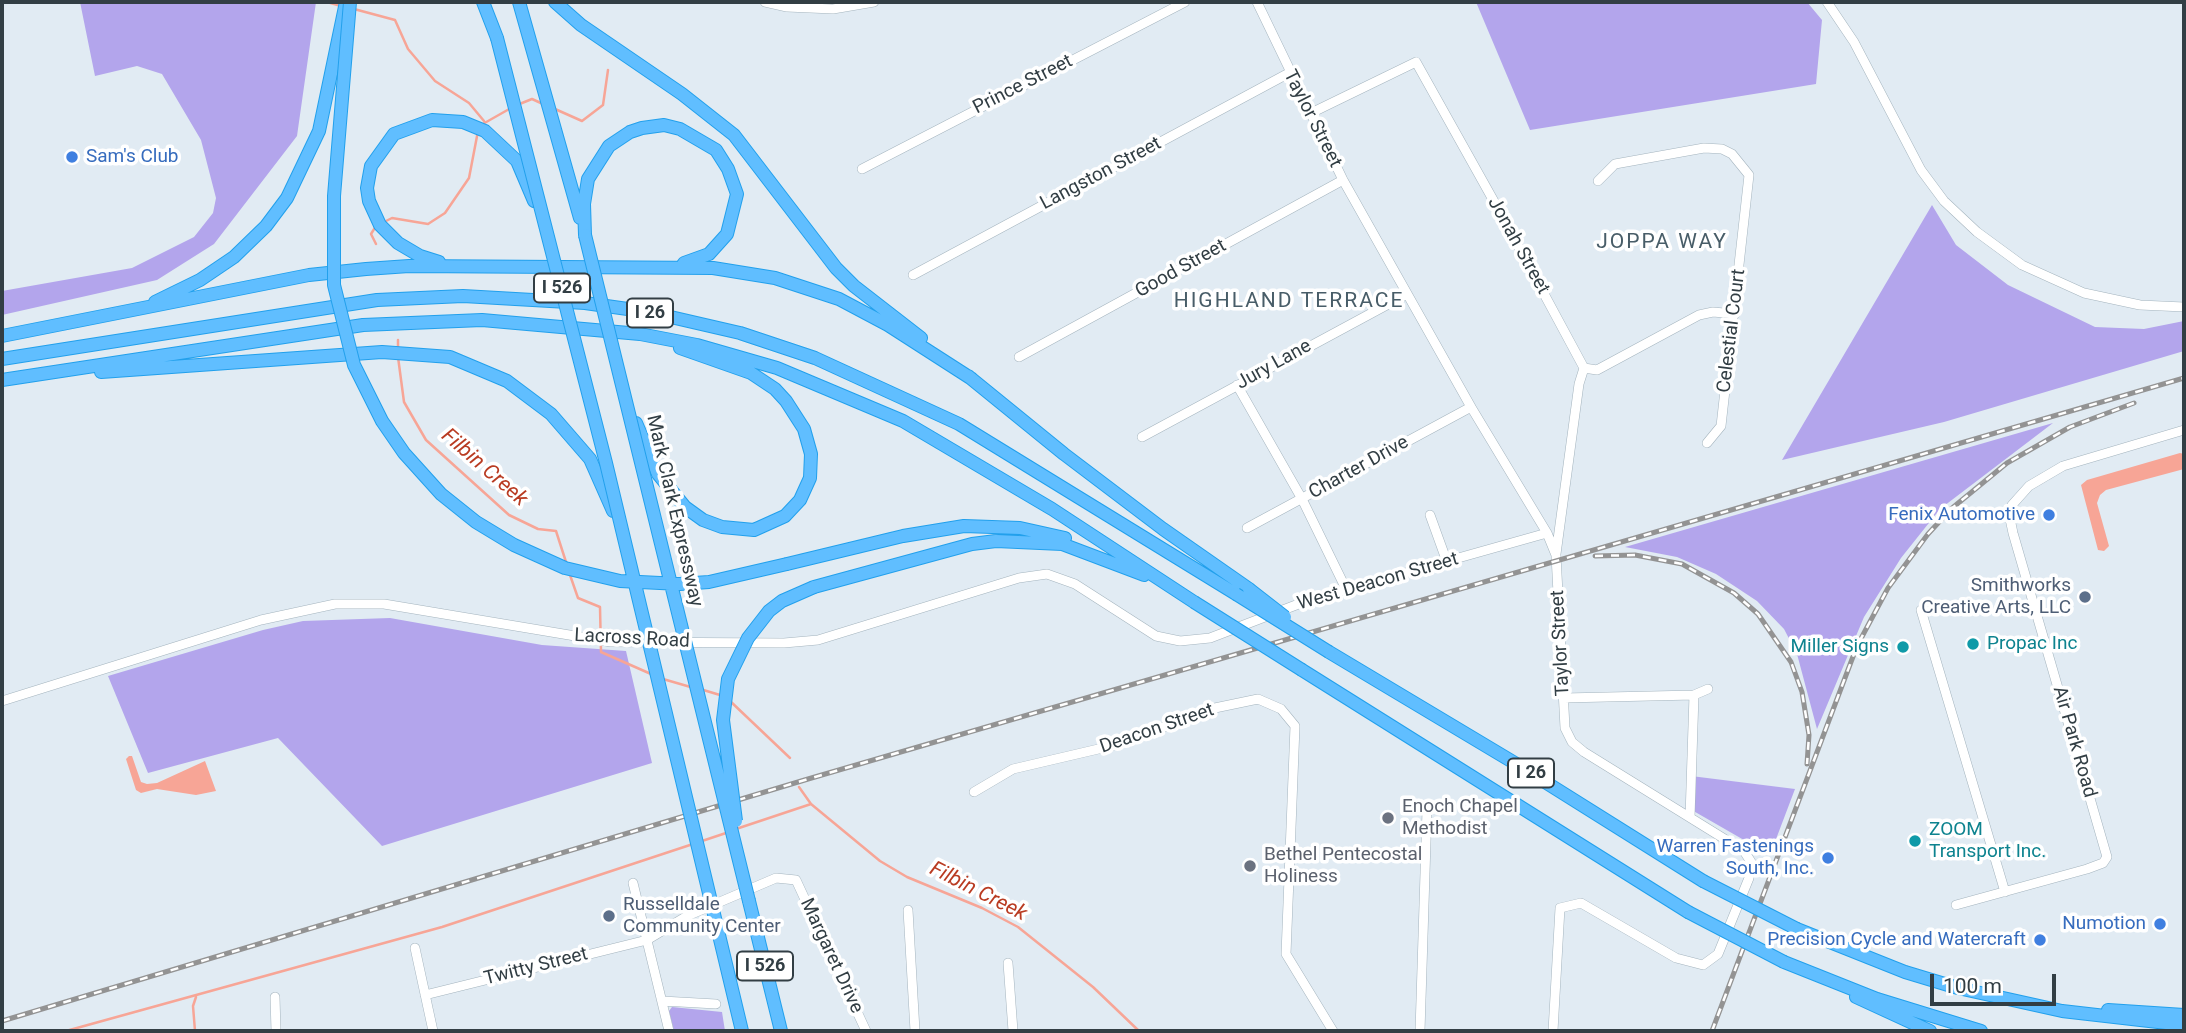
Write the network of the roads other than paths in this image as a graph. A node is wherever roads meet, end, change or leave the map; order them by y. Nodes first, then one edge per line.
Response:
1 (348, 2) edge
2 (483, 2) edge
3 (519, 2) edge
4 (555, 2) edge
5 (765, 2) edge
6 (874, 2) edge
7 (1185, 2) edge
8 (1257, 2) edge
9 (1827, 2) edge
10 (1289, 73) junction
11 (1309, 114) junction
12 (862, 169) dead end
13 (1343, 180) junction
14 (1598, 181) dead end
15 (585, 235) junction
16 (551, 246) junction
17 (463, 267) junction
18 (653, 267) junction
19 (913, 275) dead end
20 (1406, 294) junction
21 (2184, 307) edge
22 (124, 312) junction
23 (1735, 314) junction
24 (640, 334) junction
25 (2, 336) edge
26 (1019, 357) dead end
27 (2, 359) edge
28 (1584, 368) junction
29 (17, 377) junction
30 (972, 379) junction
31 (2, 380) edge
32 (1237, 385) junction
33 (629, 407) junction
34 (1471, 407) junction
35 (2184, 430) edge
36 (1142, 437) dead end
37 (1707, 443) dead end
38 (1302, 499) junction
39 (1430, 515) dead end
40 (1247, 528) dead end
41 (1547, 533) junction
42 (623, 539) junction
43 (1556, 555) junction
44 (1447, 562) junction
45 (1128, 568) junction
46 (1162, 583) junction
47 (1347, 591) junction
48 (1921, 610) dead end
49 (1210, 638) joint
50 (1329, 652) junction
51 (1708, 689) dead end
52 (1694, 695) junction
53 (1564, 698) junction
54 (2, 701) edge
55 (974, 792) dead end
56 (1427, 810) dead end
57 (1690, 817) junction
58 (796, 880) joint
59 (634, 883) dead end
60 (2005, 892) junction
61 (749, 901) junction
62 (1956, 905) dead end
63 (908, 909) dead end
64 (647, 940) junction
65 (415, 948) dead end
66 (1007, 963) dead end
67 (1838, 985) junction
68 (1958, 988) junction
69 (425, 995) junction
70 (275, 997) dead end
71 (662, 1001) junction
72 (716, 1004) dead end
73 (2184, 1015) edge
74 (2184, 1025) edge
75 (276, 1031) edge
76 (433, 1031) edge
77 (669, 1031) edge
78 (742, 1031) edge
79 (781, 1031) edge
80 (866, 1031) edge
81 (915, 1031) edge
82 (1013, 1031) edge
83 (1333, 1031) edge
84 (1420, 1031) edge
85 (1553, 1031) edge
86 (1930, 1031) edge
87 (1980, 1031) edge

1 - 22 highway
1 - 45 highway, bridge
2 - 16 highway, I 526, bridge
3 - 15 highway, Mark Clark Expressway / I 526
4 - 30 highway
5 - 6 street
7 - 12 street, Prince Street
8 - 10 street, Taylor Street
9 - 21 street
10 - 11 street, Taylor Street
10 - 19 street, Langston Street
11 - 13 street, Taylor Street
11 - 28 street, Jonah Street
13 - 20 street, Taylor Street
13 - 26 street, Good Street
14 - 23 street, Celestial Court
15 - 18 highway
15 - 33 highway, Mark Clark Expressway / I 526, bridge
16 - 17 highway, bridge
16 - 42 highway, I 526, bridge
17 - 18 highway
17 - 22 highway
18 - 30 highway
20 - 32 street, Jury Lane
20 - 34 street, Taylor Street
22 - 25 highway
23 - 28 street
23 - 37 street, Celestial Court
24 - 29 highway, I 26
24 - 33 highway, bridge
24 - 46 highway, I 26
27 - 50 highway, I 26, bridge
28 - 43 street
29 - 31 highway, I 26
29 - 42 highway, bridge
30 - 50 highway, bridge
32 - 36 street, Jury Lane
32 - 38 street
33 - 61 highway, Mark Clark Expressway / I 526, bridge
34 - 38 street, Charter Drive
34 - 41 street, Taylor Street
35 - 60 street, Air Park Road
38 - 40 street, Charter Drive
38 - 47 street
39 - 44 street
41 - 43 street, Taylor Street
41 - 44 street, West Deacon Street
42 - 78 highway, I 526, bridge
43 - 53 street, Taylor Street
44 - 47 street, West Deacon Street
45 - 46 highway
45 - 61 highway, bridge
46 - 67 highway, I 26, bridge
47 - 49 street, West Deacon Street
48 - 60 street
49 - 54 street, Lacross Road
50 - 68 highway, I 26, bridge
51 - 52 street
52 - 53 street
52 - 57 street
53 - 57 street, Taylor Street
55 - 83 street, Deacon Street
56 - 84 street
57 - 85 street, Taylor Street
58 - 64 street, Twitty Street
58 - 80 street, Margaret Drive
59 - 64 street
60 - 62 street, Air Park Road
61 - 79 highway, Mark Clark Expressway / I 526
63 - 81 street
64 - 69 street, Twitty Street
64 - 71 street
65 - 69 street
66 - 82 street
67 - 86 highway
67 - 87 highway, I 26
68 - 73 highway
68 - 74 highway, I 26
69 - 76 street
70 - 75 street
71 - 72 street
71 - 77 street

